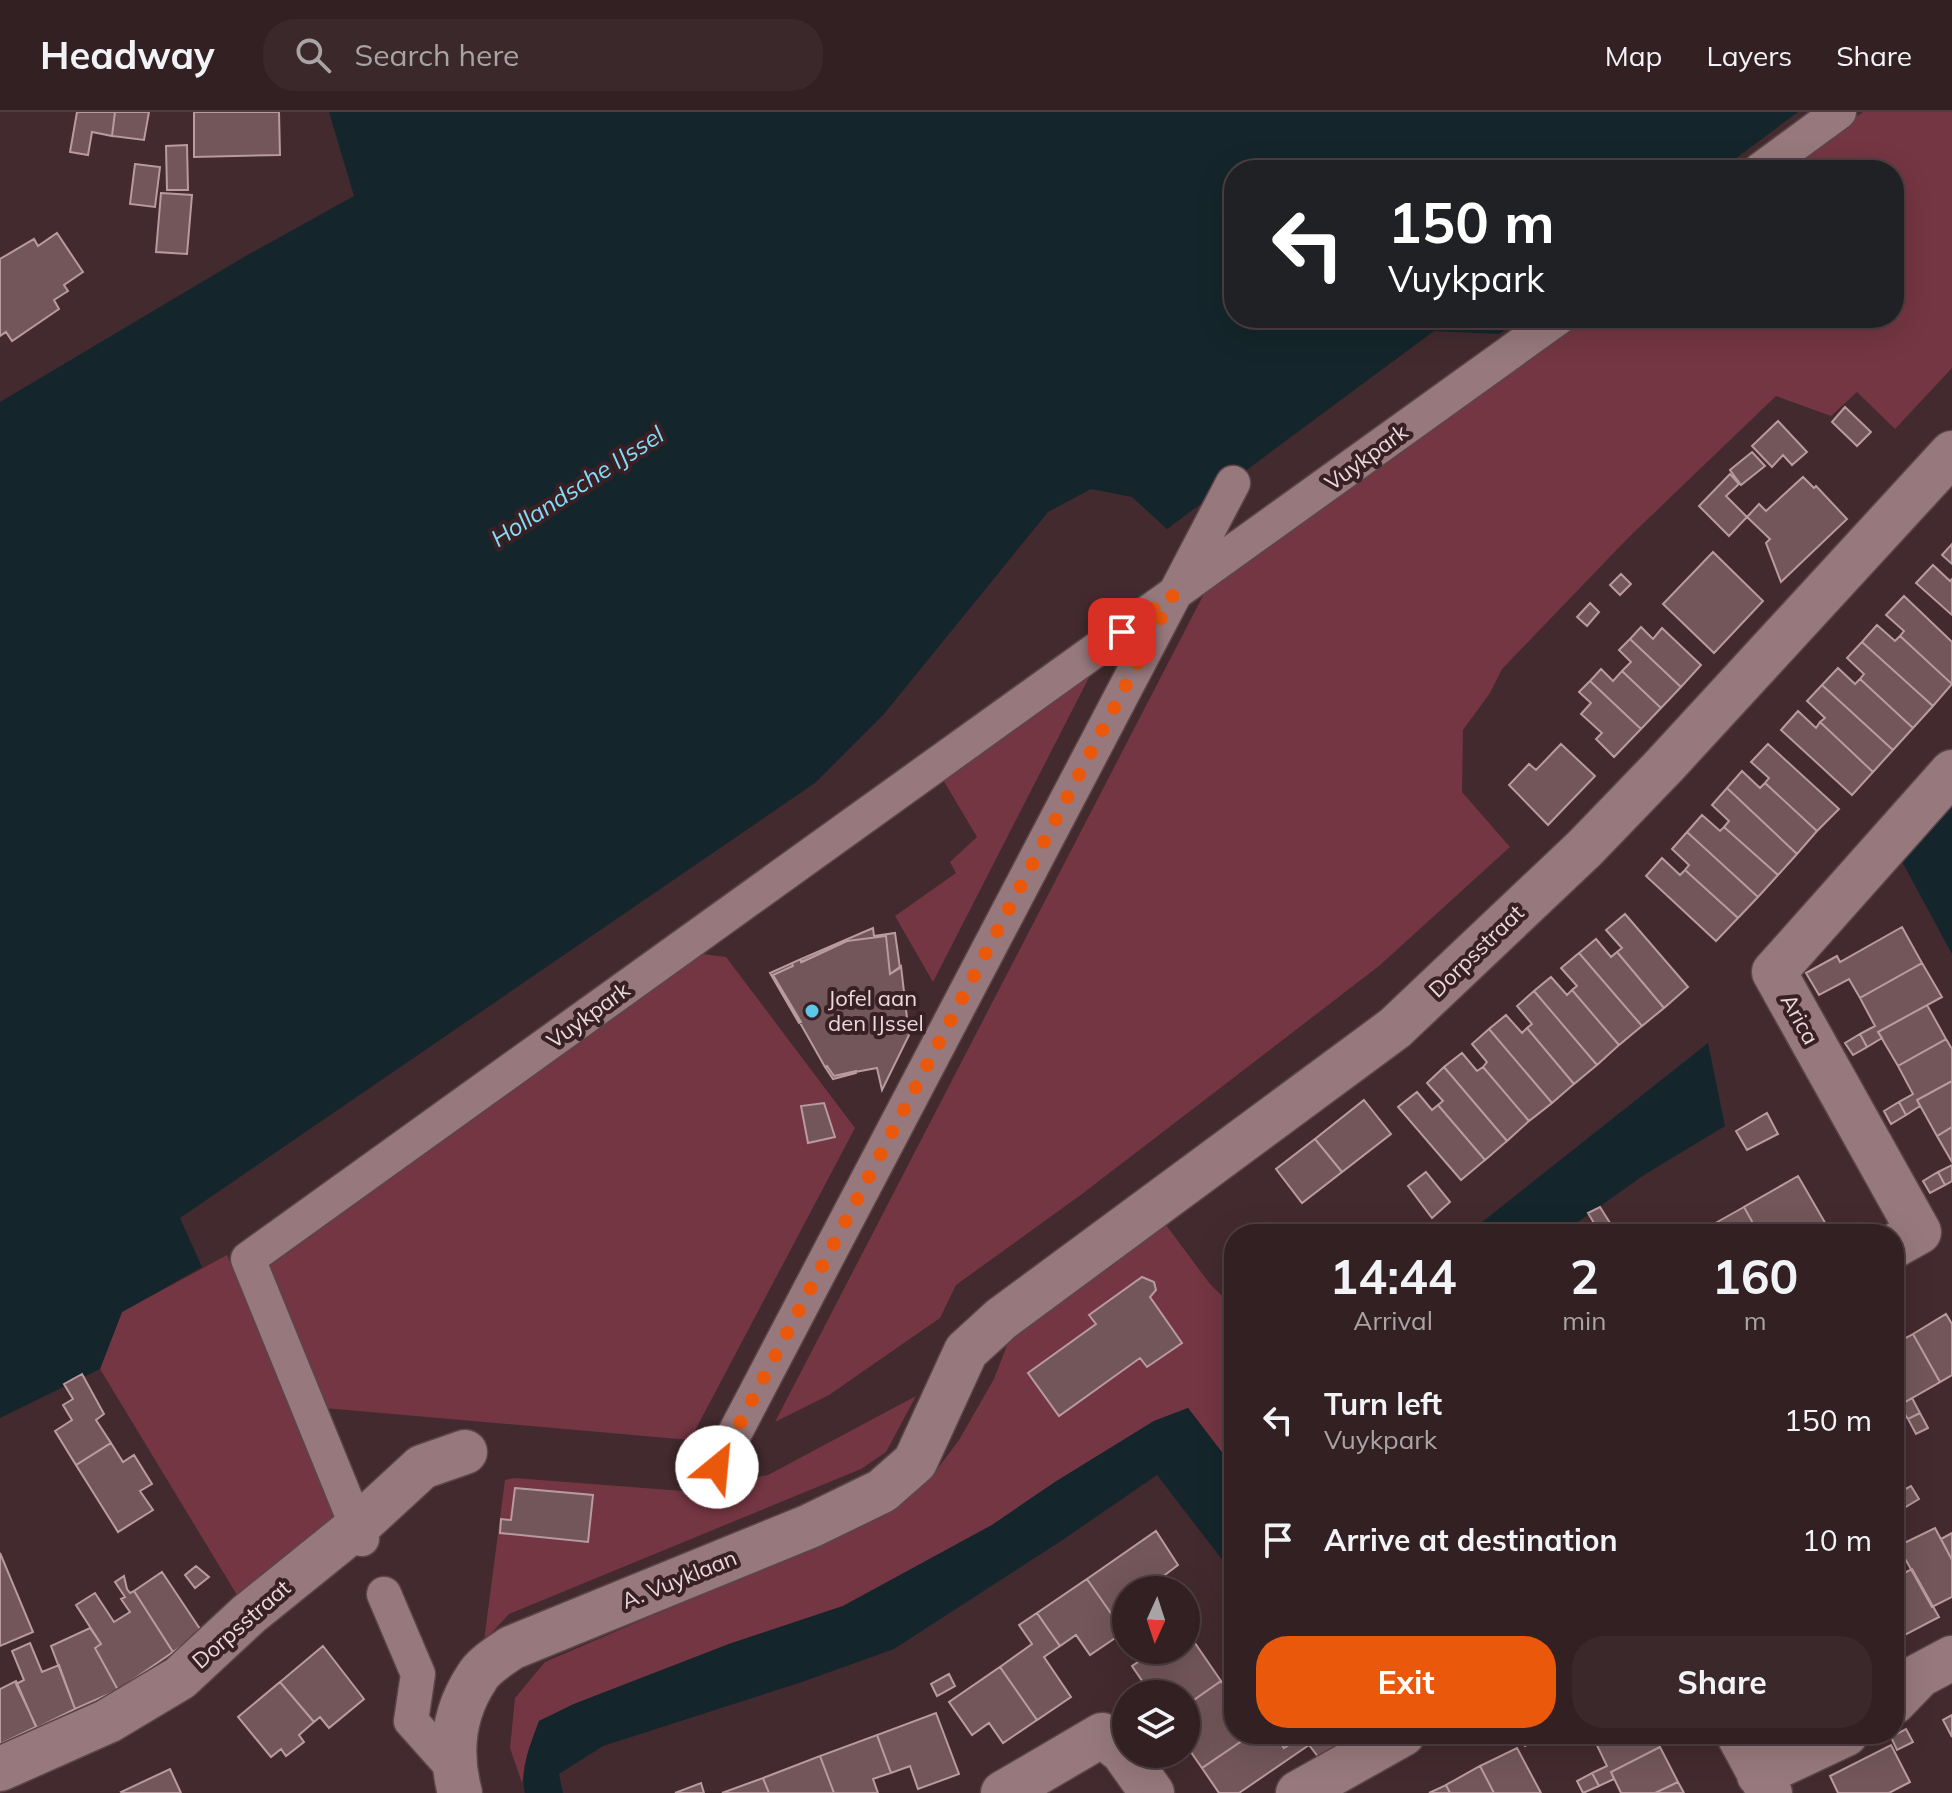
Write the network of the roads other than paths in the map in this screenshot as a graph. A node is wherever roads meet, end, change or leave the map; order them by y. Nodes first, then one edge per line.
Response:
1 (1839, 112) edge
2 (1774, 160) edge
3 (1544, 328) edge
4 (1952, 453) edge
5 (1233, 483) dead end
6 (1173, 595) junction
7 (1952, 772) edge
8 (1904, 1240) edge
9 (950, 1387) joint
10 (465, 1452) dead end
11 (717, 1467) dead end
12 (360, 1532) junction
13 (384, 1594) dead end
14 (1952, 1658) edge
15 (1904, 1692) edge
16 (1385, 1744) edge
17 (1743, 1744) edge
18 (1830, 1744) edge
19 (0, 1769) edge
20 (456, 1780) edge
21 (1765, 1784) edge
22 (1003, 1793) edge
23 (1152, 1793) edge
24 (1298, 1793) edge

1 - 2 street
3 - 6 street, Vuykpark
4 - 9 street, Dorpsstraat
5 - 6 street, Vuykpark
6 - 11 street, Vuykpark
6 - 12 street, Vuykpark
7 - 8 street, Arica
9 - 20 street, A. Vuyklaan
10 - 12 street, Dorpsstraat
12 - 19 street, Dorpsstraat
13 - 20 street
14 - 15 street
16 - 24 street
17 - 21 street
18 - 21 street
22 - 23 street

